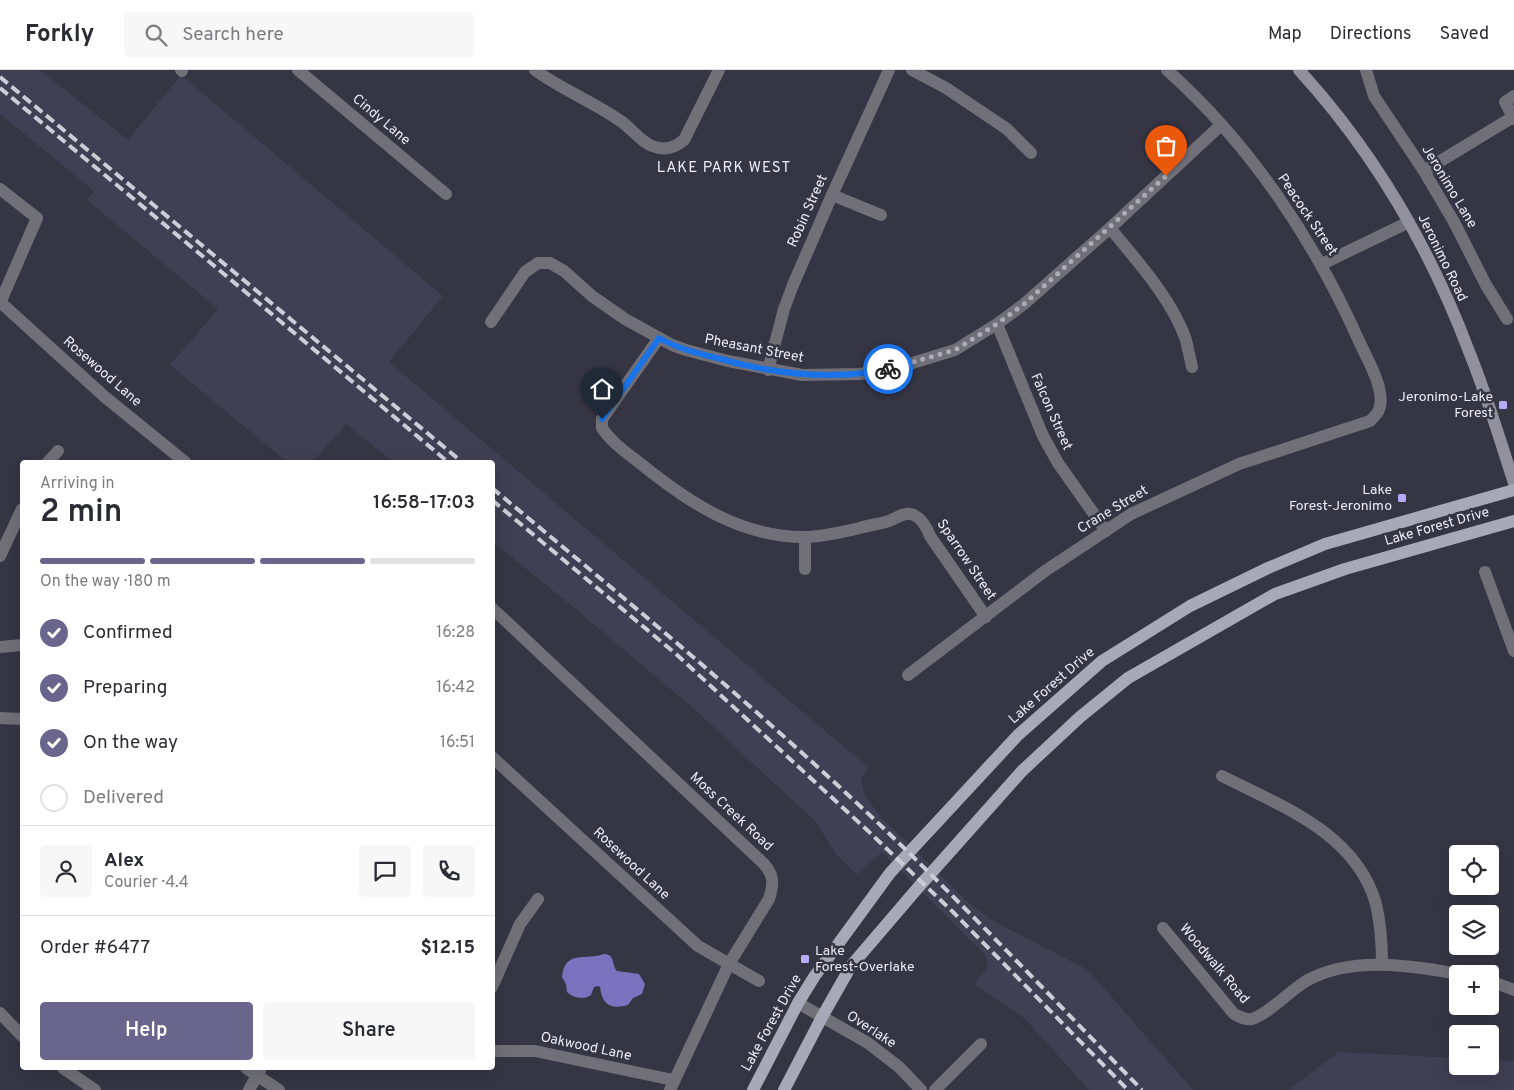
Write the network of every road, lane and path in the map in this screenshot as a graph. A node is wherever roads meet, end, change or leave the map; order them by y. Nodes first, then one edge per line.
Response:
1 (298, 70) edge
2 (719, 70) edge
3 (889, 70) edge
4 (912, 70) edge
5 (1167, 70) edge
6 (1299, 70) edge
7 (1366, 70) edge
8 (541, 72) edge
9 (1514, 96) edge
10 (1514, 118) edge
11 (1221, 125) junction
12 (1032, 153) dead end
13 (1424, 171) junction
14 (0, 189) edge
15 (446, 194) dead end
16 (832, 195) junction
17 (881, 215) dead end
18 (1408, 222) junction
19 (1110, 228) junction
20 (1322, 264) junction
21 (0, 302) edge
22 (1507, 320) dead end
23 (491, 322) dead end
24 (997, 324) junction
25 (659, 338) junction
26 (1192, 367) dead end
27 (768, 370) junction
28 (1381, 403) joint
29 (58, 451) dead end
30 (50, 460) edge
31 (183, 460) edge
32 (1514, 483) edge
33 (1514, 490) edge
34 (20, 513) edge
35 (1514, 521) edge
36 (1106, 531) junction
37 (805, 537) junction
38 (0, 556) edge
39 (806, 569) dead end
40 (1485, 572) dead end
41 (495, 611) edge
42 (986, 617) junction
43 (20, 645) edge
44 (0, 647) edge
45 (1514, 651) edge
46 (908, 675) dead end
47 (0, 718) edge
48 (20, 719) edge
49 (495, 760) edge
50 (1222, 776) dead end
51 (538, 899) dead end
52 (1163, 928) dead end
53 (729, 964) junction
54 (1382, 966) junction
55 (1449, 973) edge
56 (495, 980) edge
57 (758, 980) dead end
58 (1499, 984) edge
59 (1514, 990) edge
60 (798, 1003) junction
61 (0, 1013) edge
62 (822, 1017) junction
63 (20, 1034) edge
64 (981, 1044) dead end
65 (495, 1051) edge
66 (66, 1070) edge
67 (260, 1071) edge
68 (671, 1085) edge
69 (95, 1090) edge
70 (249, 1090) edge
71 (279, 1090) edge
72 (753, 1090) edge
73 (784, 1090) edge
74 (921, 1090) edge
75 (935, 1090) edge

1 - 15 street, Cindy Lane
2 - 8 street
3 - 16 street, Robin Street
4 - 12 street
5 - 11 street, Peacock Street
6 - 18 main road, Jeronimo Road
7 - 13 street, Jeronimo Lane
9 - 10 street
10 - 13 street
11 - 19 street, Pheasant Street
11 - 20 street, Peacock Street
13 - 22 street, Jeronimo Lane
14 - 21 street
16 - 17 street
16 - 27 street, Robin Street
18 - 20 street
18 - 32 main road, Jeronimo Road
19 - 24 street, Pheasant Street
19 - 26 street
20 - 28 street, Peacock Street
21 - 31 street, Rosewood Lane
23 - 25 street, Pheasant Street
24 - 27 street, Pheasant Street
24 - 36 street, Falcon Street
25 - 27 street, Pheasant Street
25 - 37 street, Sparrow Street
28 - 36 street, Crane Street
29 - 30 street
33 - 60 main road, Lake Forest Drive
34 - 38 street
35 - 62 main road, Lake Forest Drive
36 - 42 street, Crane Street
37 - 39 street
37 - 42 street, Sparrow Street
40 - 45 street
41 - 53 street, Moss Creek Road
42 - 46 street, Crane Street
43 - 44 street
47 - 48 street
49 - 53 street, Rosewood Lane
50 - 54 street
51 - 56 street
52 - 54 street, Woodwalk Road
53 - 57 street, Rosewood Lane
53 - 68 street, Moss Creek Road
54 - 55 street
58 - 59 street
60 - 62 street, Overlake
60 - 72 main road, Lake Forest Drive
61 - 63 street
62 - 73 main road, Lake Forest Drive
62 - 74 street, Overlake
64 - 75 street
65 - 68 street, Oakwood Lane
66 - 69 street
67 - 70 street
67 - 71 street

